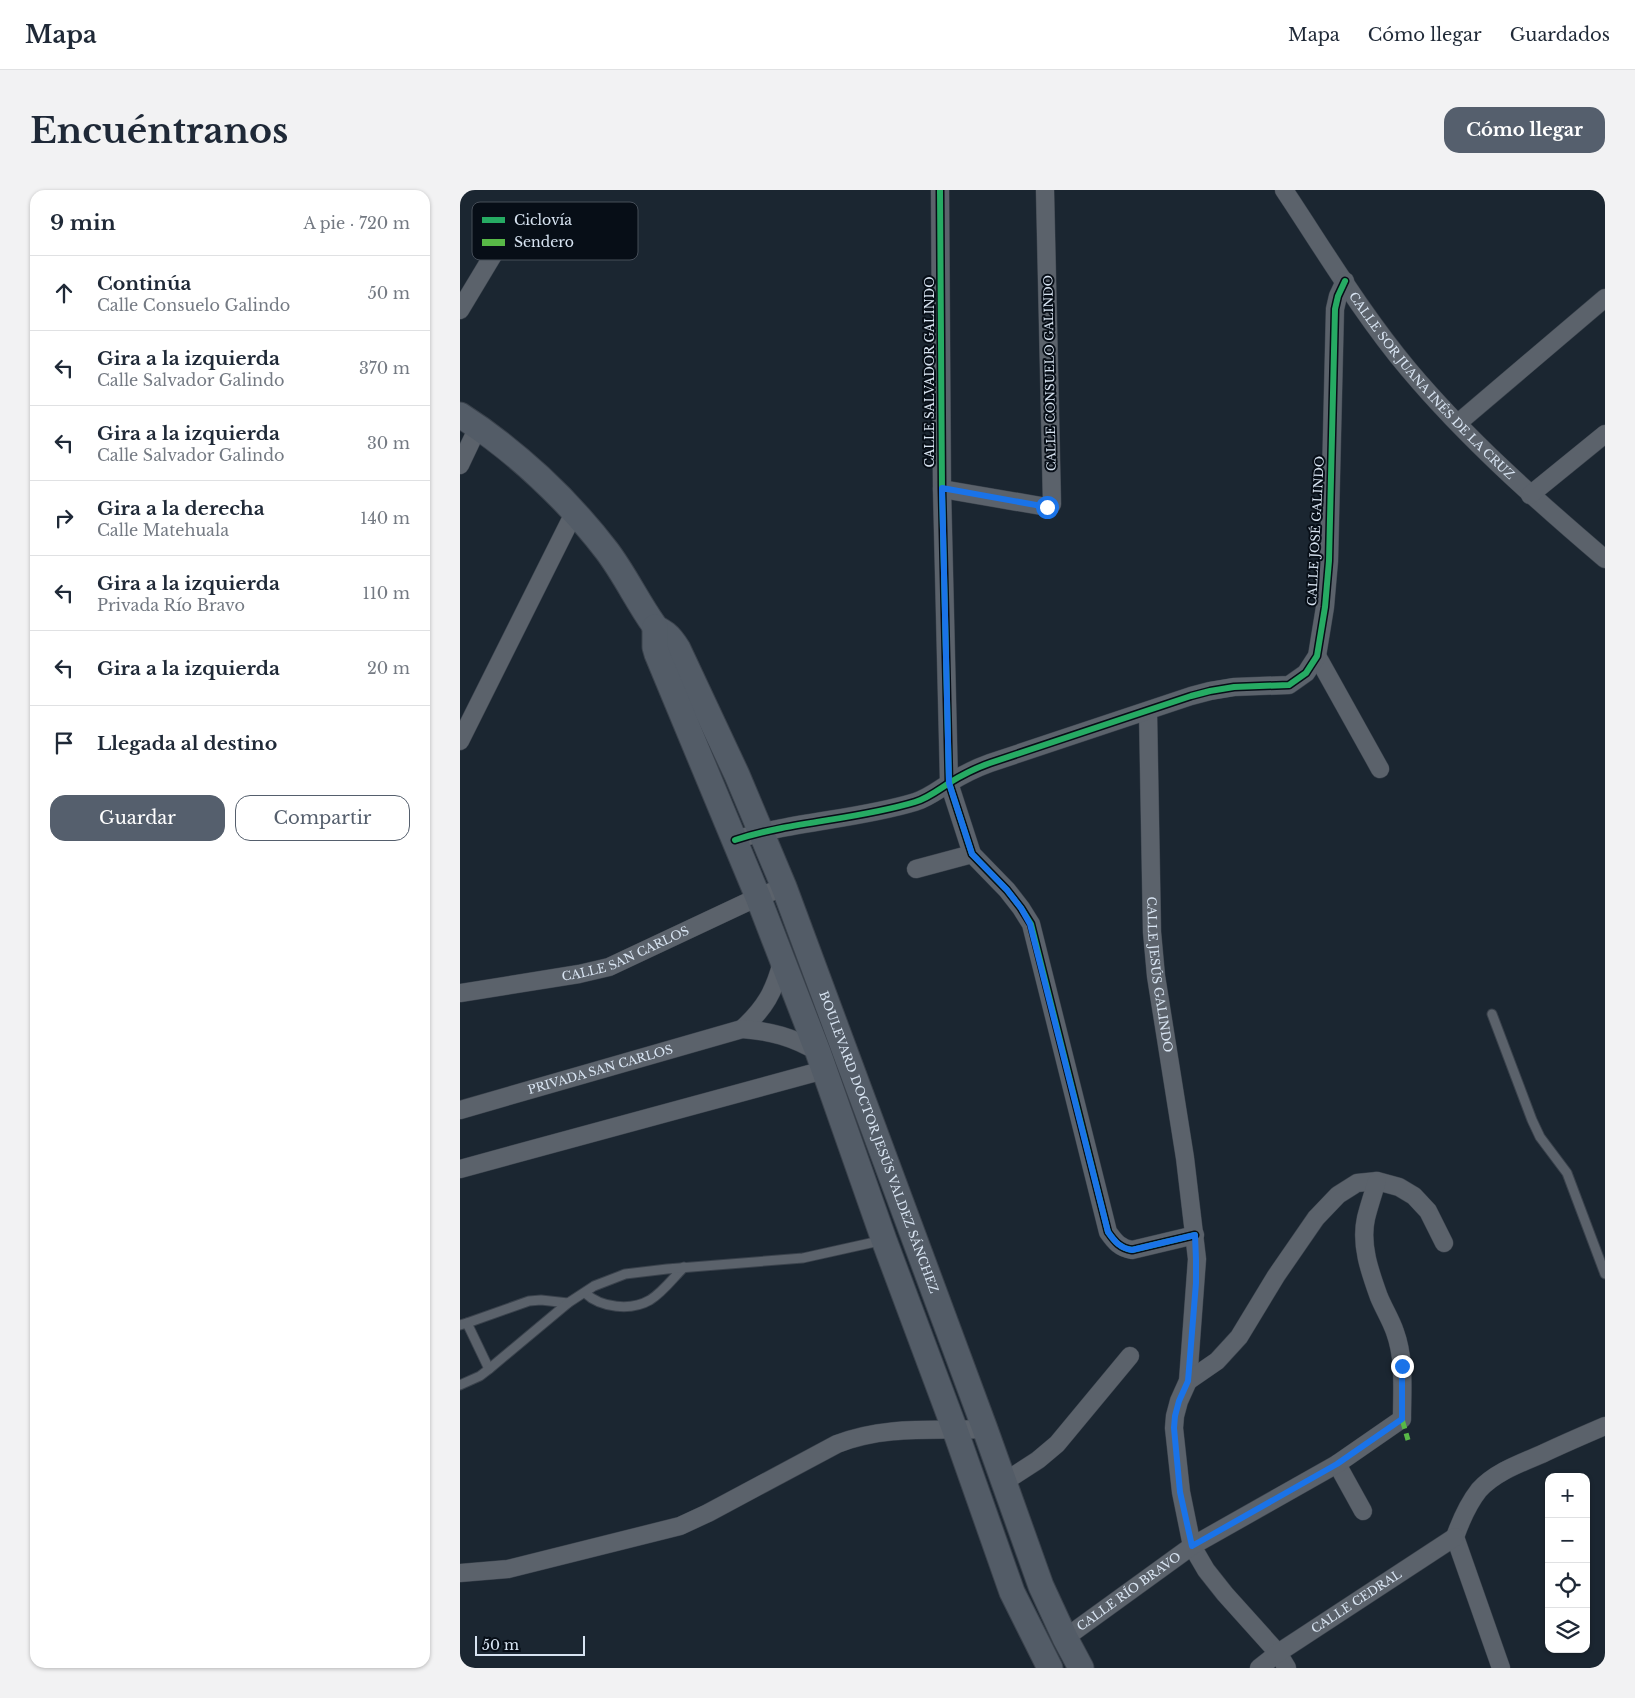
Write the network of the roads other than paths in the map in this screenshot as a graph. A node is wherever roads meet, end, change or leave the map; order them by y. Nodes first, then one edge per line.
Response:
1 (940, 190) edge
2 (1045, 190) edge
3 (1284, 190) edge
4 (490, 260) edge
5 (1345, 282) junction
6 (1605, 298) edge
7 (460, 310) edge
8 (469, 421) edge
9 (1458, 423) junction
10 (1605, 434) edge
11 (460, 465) edge
12 (942, 488) junction
13 (1530, 495) junction
14 (574, 513) junction
15 (1605, 559) edge
16 (655, 627) junction
17 (1316, 656) junction
18 (1148, 711) junction
19 (460, 741) edge
20 (1380, 769) dead end
21 (949, 783) junction
22 (761, 832) junction
23 (734, 840) junction
24 (972, 854) junction
25 (916, 869) dead end
26 (784, 887) junction
27 (758, 897) junction
28 (782, 962) junction
29 (460, 993) edge
30 (1492, 1014) dead end
31 (742, 1029) junction
32 (821, 1061) junction
33 (460, 1110) edge
34 (460, 1169) edge
35 (1377, 1182) junction
36 (1195, 1235) junction
37 (884, 1240) junction
38 (1444, 1243) dead end
39 (684, 1268) junction
40 (1605, 1274) edge
41 (585, 1293) junction
42 (568, 1303) junction
43 (463, 1324) edge
44 (1130, 1356) dead end
45 (489, 1369) junction
46 (1188, 1381) junction
47 (460, 1385) edge
48 (1605, 1426) edge
49 (985, 1429) junction
50 (955, 1430) junction
51 (1337, 1464) junction
52 (1004, 1482) junction
53 (1363, 1511) dead end
54 (1455, 1537) junction
55 (1192, 1546) junction
56 (460, 1573) edge
57 (1065, 1638) junction
58 (1278, 1653) junction
59 (1050, 1668) edge
60 (1081, 1668) edge
61 (1259, 1668) edge
62 (1287, 1668) edge
63 (1501, 1668) edge

1 - 12 street, CALLE SALVADOR GALINDO
2 - 12 street, CALLE CONSUELO GALINDO
3 - 5 street, CALLE SOR JUANA INÉS DE LA CRUZ
4 - 7 street
5 - 9 street, CALLE SOR JUANA INÉS DE LA CRUZ
5 - 17 street, CALLE JOSÉ GALINDO
6 - 9 street
8 - 11 street
8 - 14 main road, BOULEVARD DOCTOR JESÚS VALDEZ SÁNCHEZ
9 - 13 street, CALLE SOR JUANA INÉS DE LA CRUZ
10 - 13 street
12 - 21 street, CALLE SALVADOR GALINDO
13 - 15 street, CALLE SOR JUANA INÉS DE LA CRUZ
14 - 16 main road, BOULEVARD DOCTOR JESÚS VALDEZ SÁNCHEZ
14 - 19 street
16 - 22 main road, BOULEVARD DOCTOR JESÚS VALDEZ SÁNCHEZ
16 - 23 main road, BOULEVARD DOCTOR JESÚS VALDEZ SÁNCHEZ
17 - 18 street, CALLE JOSÉ GALINDO
17 - 20 street
18 - 21 street, CALLE JOSÉ GALINDO
18 - 36 street, CALLE JESÚS GALINDO
21 - 22 street, CALLE JOSÉ GALINDO
21 - 24 street, CALLE SALVADOR GALINDO
22 - 23 street, CALLE JOSÉ GALINDO
22 - 26 main road, BOULEVARD DOCTOR JESÚS VALDEZ SÁNCHEZ
23 - 27 main road, BOULEVARD DOCTOR JESÚS VALDEZ SÁNCHEZ
24 - 25 street
24 - 36 street, CALLE SALVADOR GALINDO
26 - 27 street, CALLE SAN CARLOS
26 - 49 main road, BOULEVARD DOCTOR JESÚS VALDEZ SÁNCHEZ
27 - 28 main road, BOULEVARD DOCTOR JESÚS VALDEZ SÁNCHEZ
27 - 29 street, CALLE SAN CARLOS
28 - 31 street, PRIVADA SAN CARLOS
28 - 32 main road, BOULEVARD DOCTOR JESÚS VALDEZ SÁNCHEZ
30 - 40 lane
31 - 32 street, PRIVADA SAN CARLOS
31 - 33 street, PRIVADA SAN CARLOS
32 - 34 street
32 - 37 main road, BOULEVARD DOCTOR JESÚS VALDEZ SÁNCHEZ
35 - 38 street
35 - 46 street
35 - 51 street, CALLE RÍO BRAVO
36 - 46 street, CALLE JESÚS GALINDO
37 - 39 lane
37 - 50 main road, BOULEVARD DOCTOR JESÚS VALDEZ SÁNCHEZ
39 - 41 lane
39 - 41 lane
41 - 42 lane
42 - 43 lane
42 - 45 lane
43 - 45 lane
44 - 52 street
45 - 47 lane
46 - 55 street
48 - 54 street
49 - 50 street
49 - 52 main road, BOULEVARD DOCTOR JESÚS VALDEZ SÁNCHEZ
50 - 56 street
50 - 59 main road, BOULEVARD DOCTOR JESÚS VALDEZ SÁNCHEZ
51 - 53 street
51 - 55 street, CALLE RÍO BRAVO
52 - 57 main road, BOULEVARD DOCTOR JESÚS VALDEZ SÁNCHEZ
54 - 58 street, CALLE CEDRAL
54 - 63 street
55 - 57 street, CALLE RÍO BRAVO
55 - 58 street
57 - 60 main road, BOULEVARD DOCTOR JESÚS VALDEZ SÁNCHEZ
58 - 61 street, CALLE CEDRAL
58 - 62 street

